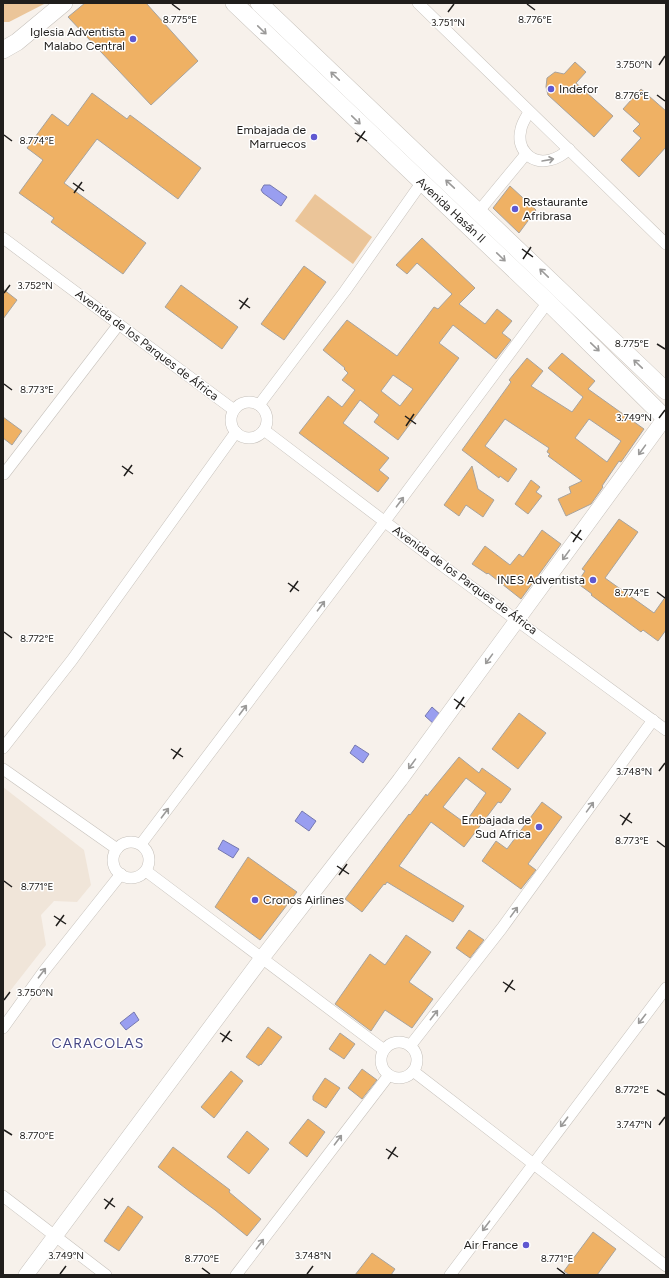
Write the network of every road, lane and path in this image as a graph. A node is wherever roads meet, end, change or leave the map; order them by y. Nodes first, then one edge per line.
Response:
1 (64, 3) edge
2 (234, 3) edge
3 (259, 3) edge
4 (418, 3) edge
5 (10, 46) edge
6 (3, 62) edge
7 (529, 112) junction
8 (569, 149) junction
9 (526, 154) junction
10 (422, 182) junction
11 (479, 211) junction
12 (3, 238) edge
13 (666, 244) edge
14 (548, 302) junction
15 (118, 324) junction
16 (666, 391) edge
17 (258, 405) junction
18 (234, 410) junction
19 (666, 418) edge
20 (264, 430) junction
21 (236, 432) junction
22 (4, 474) edge
23 (385, 521) junction
24 (518, 620) junction
25 (653, 720) junction
26 (666, 730) edge
27 (3, 748) edge
28 (3, 769) edge
29 (141, 844) junction
30 (117, 849) junction
31 (146, 871) junction
32 (121, 874) junction
33 (262, 958) junction
34 (666, 988) edge
35 (3, 1028) edge
36 (410, 1046) junction
37 (384, 1050) junction
38 (414, 1071) junction
39 (388, 1075) junction
40 (533, 1163) junction
41 (3, 1196) edge
42 (54, 1236) junction
43 (666, 1267) edge
44 (26, 1275) edge
45 (106, 1275) edge
46 (236, 1275) edge
47 (450, 1275) edge
48 (661, 1275) edge

1 - 5 main road
2 -> 10 main road, Avenida Hasán II
11 -> 3 main road, Avenida Hasán II
4 - 7 street
5 - 6 main road
7 - 8 street
7 - 9 street
9 -> 8 street
8 - 13 street
9 - 11 street
10 -> 14 main road, Avenida Hasán II
10 - 17 street
16 -> 11 main road, Avenida Hasán II
12 - 15 street, Avenida de los Parques de África
14 -> 19 main road, Avenida Hasán II
23 -> 14 street
15 - 18 street, Avenida de los Parques de África
15 - 22 street
17 - 18 street
17 - 20 street
18 - 21 street
19 -> 24 street
20 - 21 street
20 - 23 street, Avenida de los Parques de África
21 - 27 street
23 - 24 street, Avenida de los Parques de África
29 -> 23 street
24 - 25 street, Avenida de los Parques de África
24 -> 33 street
25 - 26 street, Avenida de los Parques de África
36 -> 25 street
28 - 30 street
29 - 30 street
29 - 31 street
30 - 32 street
31 - 32 street
31 - 33 street
35 -> 32 street
33 - 37 street
33 - 42 street
34 -> 40 street
36 - 37 street
36 - 38 street
37 - 39 street
38 - 39 street
38 - 40 street
46 -> 39 street
40 - 43 street
40 -> 47 street
41 - 42 street
42 - 44 street
42 - 45 street
43 - 48 street

